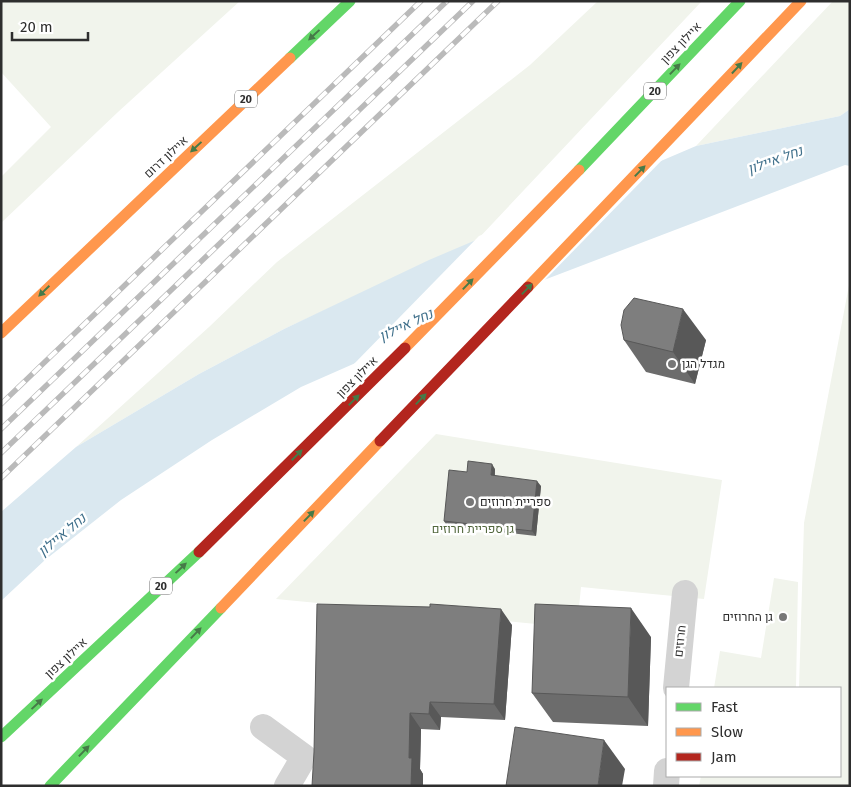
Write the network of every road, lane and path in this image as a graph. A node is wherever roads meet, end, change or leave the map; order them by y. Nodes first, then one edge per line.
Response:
1 (350, 1) edge
2 (740, 1) edge
3 (801, 1) edge
4 (143, 197) junction
5 (24, 295) dead end
6 (1, 333) edge
7 (685, 593) dead end
8 (676, 687) edge
9 (263, 727) dead end
10 (1, 737) edge
11 (50, 786) edge
12 (287, 786) edge

1 -> 4 highway, איילון דרום / 20
10 -> 2 highway, איילון צפון / 20
11 -> 3 highway
4 - 5 highway
4 -> 6 highway, איילון דרום / 20
7 - 8 street, חרוזים
9 - 12 street

